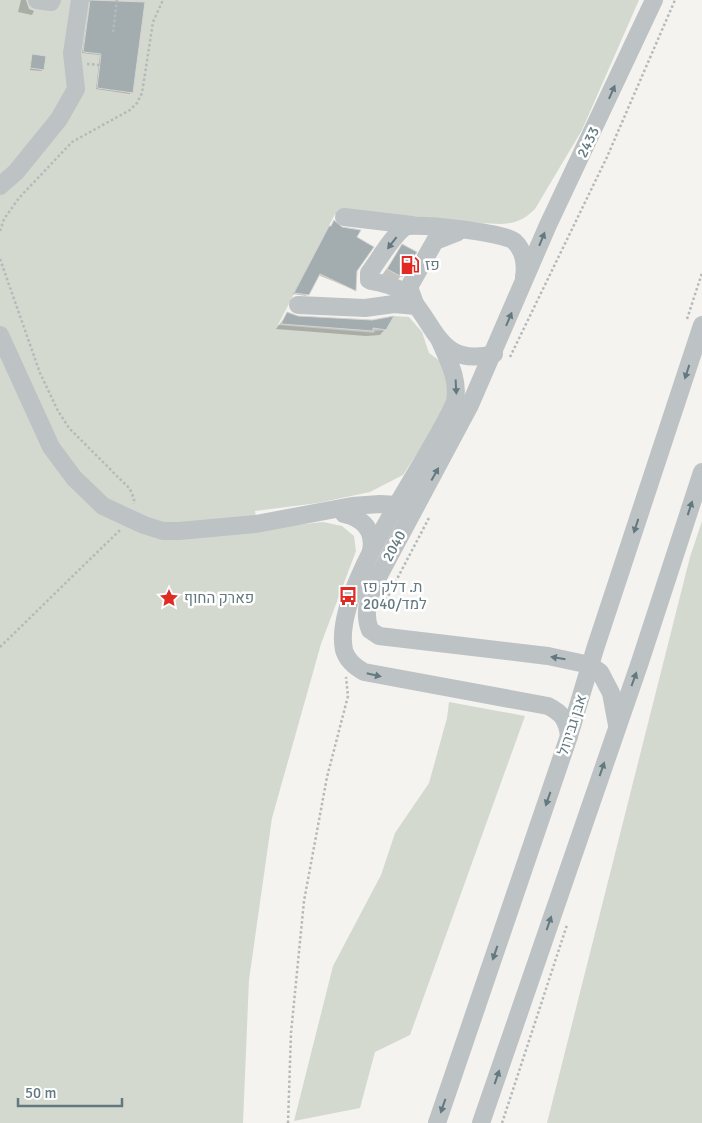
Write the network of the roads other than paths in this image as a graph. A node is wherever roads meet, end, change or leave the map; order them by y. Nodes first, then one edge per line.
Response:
1 (37, 0) edge
2 (52, 0) edge
3 (654, 0) edge
4 (73, 2) edge
5 (0, 186) edge
6 (344, 217) dead end
7 (412, 225) junction
8 (463, 230) junction
9 (524, 284) junction
10 (298, 305) dead end
11 (416, 306) junction
12 (702, 325) edge
13 (0, 335) edge
14 (440, 342) junction
15 (501, 356) junction
16 (702, 472) edge
17 (400, 512) junction
18 (324, 513) junction
19 (344, 514) junction
20 (372, 551) junction
21 (590, 665) junction
22 (617, 725) junction
23 (569, 736) junction
24 (437, 1123) edge
25 (481, 1123) edge

1 - 2 street
9 -> 3 street, 2433
4 - 5 street
6 - 7 street
7 - 8 street
7 -> 11 street
8 - 9 street
8 - 11 street
15 -> 9 street, 2040
10 - 11 street
11 - 14 street
12 -> 21 street, אבן גבירול
13 - 18 street
14 - 15 street
14 -> 17 street, 2040
17 -> 15 street, 2040
22 -> 16 street
17 - 18 street
17 - 19 street
17 - 20 street, 2040
21 -> 17 street, 2040
18 - 19 street
19 - 20 street
20 -> 23 street, 2040
21 - 22 street
21 - 23 street, אבן גבירול
25 -> 22 street
23 -> 24 street, אבן גבירול

